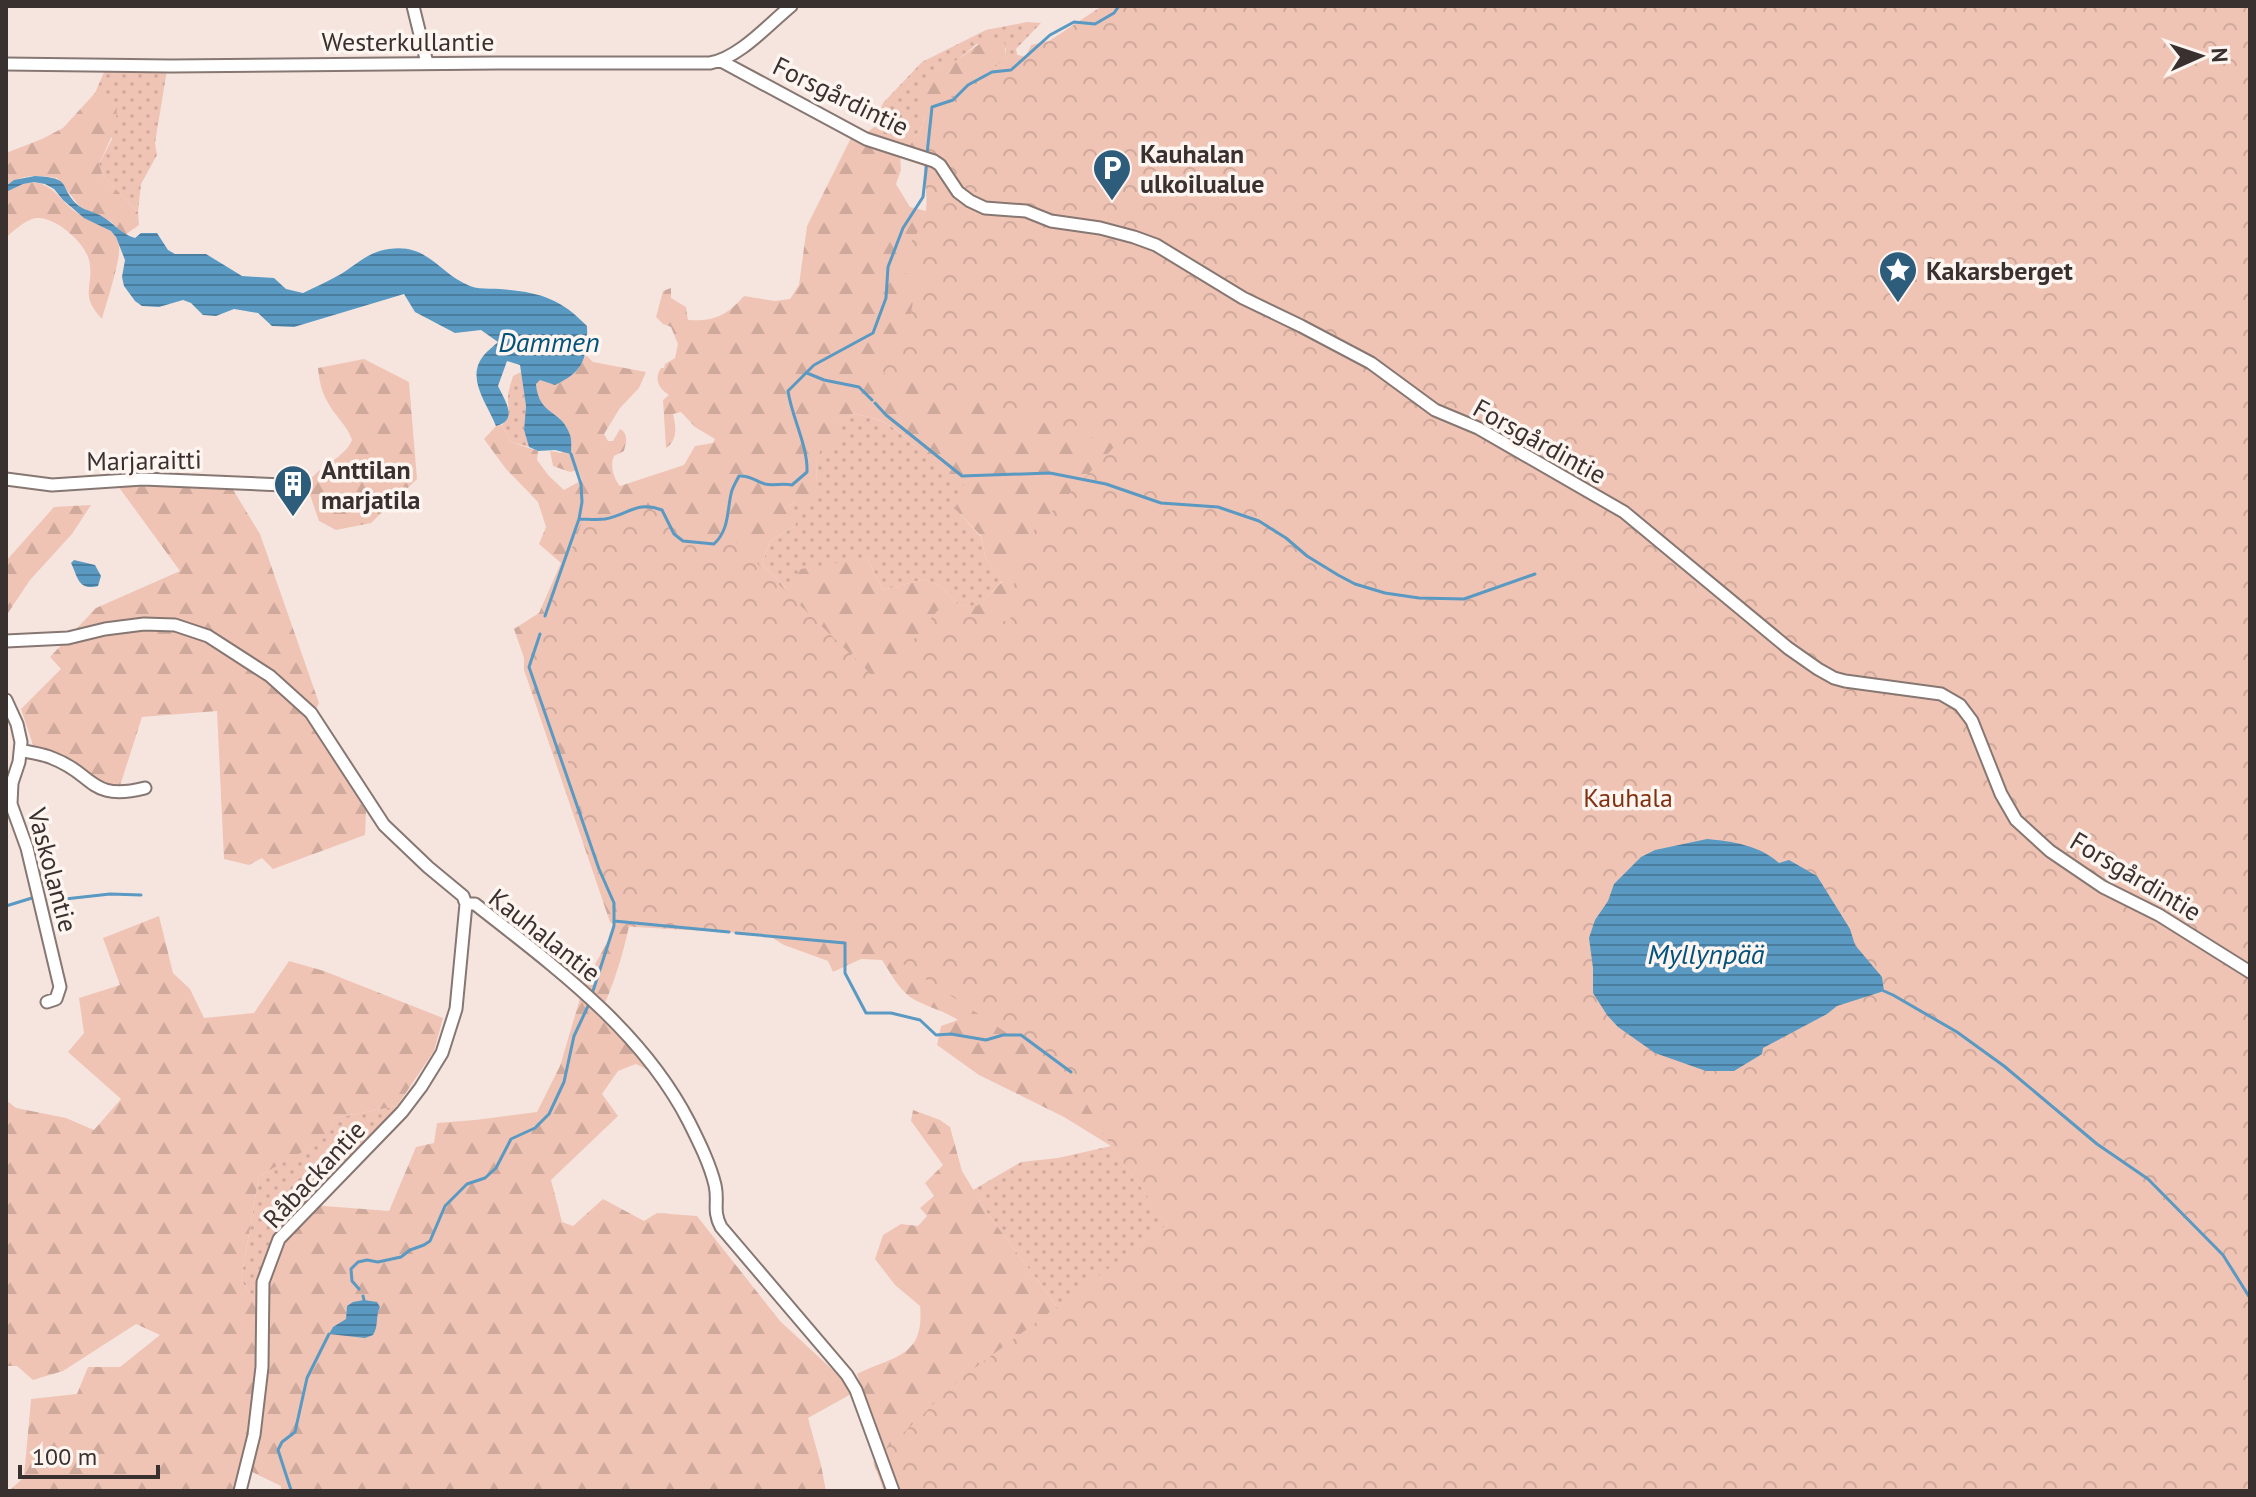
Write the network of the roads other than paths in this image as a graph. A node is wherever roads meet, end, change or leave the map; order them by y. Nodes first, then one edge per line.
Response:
1 (413, 6) edge
2 (791, 6) edge
3 (721, 61) junction
4 (427, 63) junction
5 (6, 64) edge
6 (6, 479) edge
7 (283, 485) dead end
8 (6, 641) edge
9 (6, 651) edge
10 (6, 700) edge
11 (21, 750) junction
12 (145, 788) dead end
13 (466, 904) junction
14 (2250, 972) edge
15 (47, 1002) dead end
16 (240, 1491) edge
17 (893, 1491) edge

1 - 4 street
2 - 3 street
3 - 4 street, Westerkullantie
3 - 14 street, Forsgårdintie
4 - 5 street, Westerkullantie
6 - 7 street, Marjaraitti
8 - 9 street
8 - 13 street, Kauhalantie
10 - 11 street, Vaskolantie
11 - 12 street
11 - 15 street, Vaskolantie
13 - 16 street, Råbackantie
13 - 17 street, Kauhalantie

